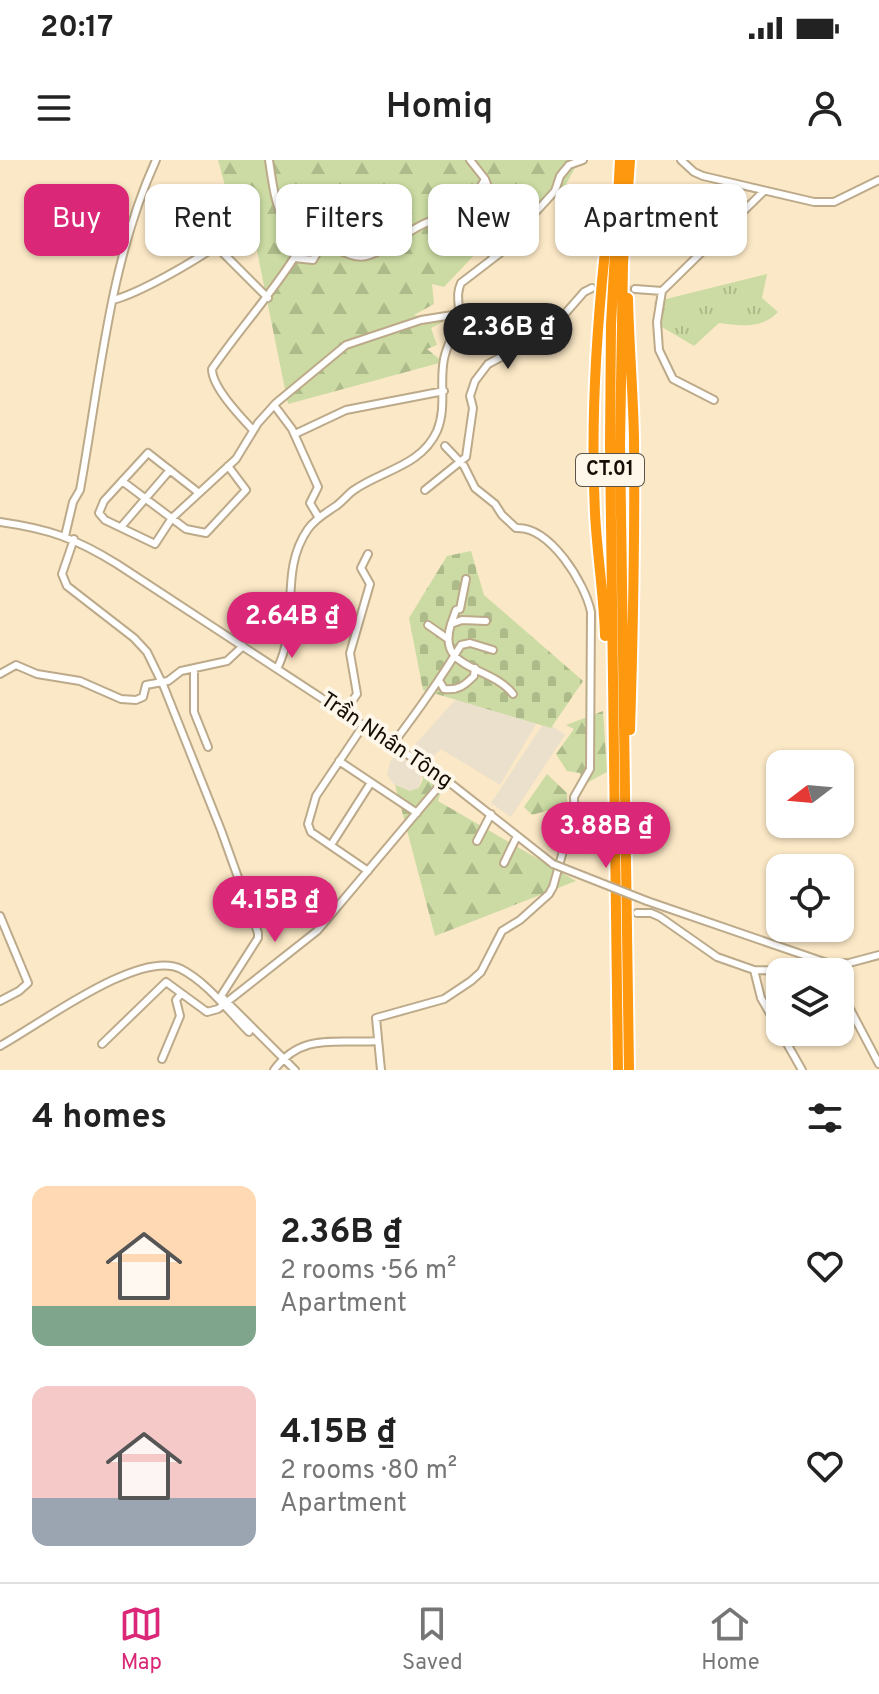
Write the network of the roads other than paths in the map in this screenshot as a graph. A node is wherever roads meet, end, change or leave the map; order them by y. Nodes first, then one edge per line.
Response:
1 (156, 160) edge
2 (269, 160) edge
3 (470, 160) edge
4 (583, 160) edge
5 (618, 160) edge
6 (631, 160) edge
7 (681, 160) edge
8 (485, 179) junction
9 (879, 180) edge
10 (482, 184) edge
11 (487, 184) edge
12 (763, 192) junction
13 (276, 198) edge
14 (315, 256) edge
15 (495, 257) joint
16 (592, 288) dead end
17 (635, 289) tunnel mouth
18 (662, 291) junction
19 (268, 298) junction
20 (113, 300) junction
21 (459, 314) junction
22 (444, 391) junction
23 (714, 400) dead end
24 (274, 405) junction
25 (253, 430) junction
26 (295, 434) junction
27 (445, 446) dead end
28 (461, 463) junction
29 (228, 466) junction
30 (170, 470) junction
31 (122, 481) junction
32 (425, 490) dead end
33 (199, 493) junction
34 (147, 499) junction
35 (172, 518) junction
36 (319, 518) junction
37 (0, 522) edge
38 (121, 527) junction
39 (65, 536) junction
40 (74, 539) junction
41 (368, 554) dead end
42 (466, 579) dead end
43 (486, 621) dead end
44 (451, 624) junction
45 (428, 625) dead end
46 (448, 639) junction
47 (243, 646) junction
48 (493, 650) dead end
49 (454, 656) junction
50 (475, 668) junction
51 (277, 669) junction
52 (194, 670) junction
53 (0, 674) edge
54 (161, 682) junction
55 (440, 682) junction
56 (513, 694) dead end
57 (344, 713) junction
58 (363, 726) junction
59 (392, 745) junction
60 (208, 747) dead end
61 (339, 761) junction
62 (619, 778) junction
63 (445, 779) junction
64 (370, 784) junction
65 (619, 794) junction
66 (417, 813) junction
67 (491, 814) junction
68 (517, 836) junction
69 (477, 841) dead end
70 (331, 845) junction
71 (504, 863) dead end
72 (368, 871) junction
73 (637, 913) dead end
74 (0, 916) edge
75 (879, 955) edge
76 (813, 958) edge
77 (854, 962) edge
78 (754, 970) junction
79 (766, 970) edge
80 (169, 984) junction
81 (184, 995) junction
82 (176, 1000) junction
83 (0, 1001) edge
84 (224, 1003) junction
85 (854, 1017) edge
86 (378, 1041) junction
87 (102, 1044) dead end
88 (0, 1046) edge
89 (162, 1059) dead end
90 (281, 1060) junction
91 (879, 1064) edge
92 (274, 1070) edge
93 (292, 1070) edge
94 (381, 1070) edge
95 (618, 1070) edge
96 (629, 1070) edge
97 (802, 1070) edge

1 - 20 street
2 - 13 street
3 - 8 street
4 - 15 street
5 - 62 highway, CT.01
5 - 62 highway
6 - 62 highway
7 - 12 street
8 - 10 street
8 - 11 street
9 - 12 street
12 - 18 street
14 - 19 street
15 - 21 street
16 - 28 street
17 - 18 street
18 - 23 street
19 - 20 street
19 - 25 street
20 - 39 street
21 - 22 street
21 - 24 street
22 - 26 street
22 - 36 street
24 - 25 street
24 - 26 street
25 - 29 street
26 - 36 street
27 - 28 street
28 - 32 street
28 - 86 street
29 - 33 street
29 - 35 street
30 - 31 street
30 - 33 street
30 - 34 street
31 - 34 street
31 - 38 street
33 - 35 street
34 - 35 street
34 - 38 street
35 - 38 street
36 - 51 street
37 - 39 street, Trần Nhân Tông
39 - 40 street, Trần Nhân Tông
40 - 47 street, Trần Nhân Tông
40 - 54 street
41 - 57 street
42 - 44 street
43 - 44 street
44 - 46 street
45 - 46 street
46 - 49 street
47 - 51 street, Trần Nhân Tông
47 - 52 street
48 - 49 street
49 - 50 street
49 - 55 street
50 - 55 street
50 - 56 street
51 - 57 street, Trần Nhân Tông
52 - 54 street
52 - 60 street
53 - 54 street
54 - 84 street
55 - 59 street
57 - 58 street, Trần Nhân Tông
58 - 59 street, Trần Nhân Tông
58 - 61 street
59 - 63 street, Trần Nhân Tông
61 - 64 street
61 - 70 street
62 - 65 highway, CT.01
63 - 66 street
63 - 67 street, Trần Nhân Tông
64 - 66 street
64 - 70 street
65 - 95 highway
65 - 96 highway, CT.01
66 - 72 street
67 - 68 street, Trần Nhân Tông
67 - 69 street
68 - 71 street
68 - 76 street, Trần Nhân Tông, bridge
70 - 72 street
72 - 84 street
73 - 78 street
74 - 83 street
75 - 77 street
78 - 79 street
78 - 97 street
80 - 81 street
80 - 82 street
80 - 87 street
81 - 82 street
81 - 84 street
82 - 89 street
84 - 88 street
84 - 90 street
85 - 91 street
86 - 90 street
86 - 94 street
90 - 92 street
90 - 93 street

